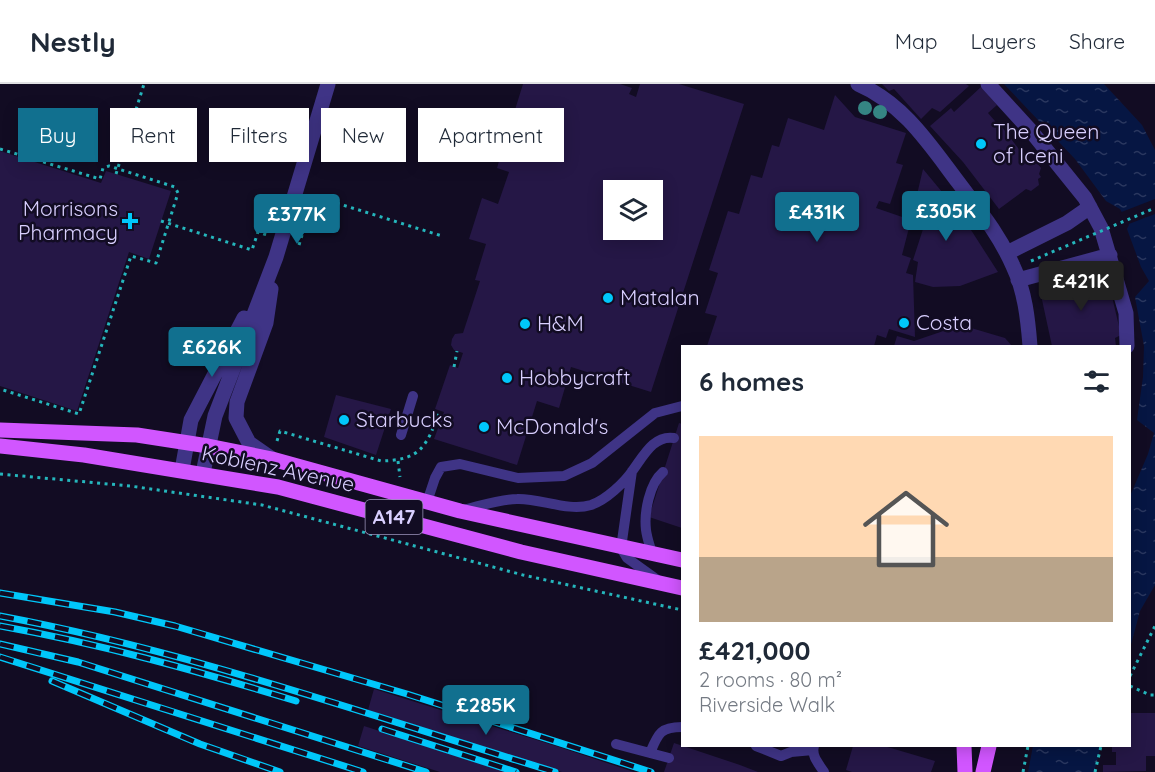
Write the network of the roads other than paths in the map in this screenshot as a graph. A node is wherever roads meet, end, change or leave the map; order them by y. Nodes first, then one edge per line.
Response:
1 (328, 84) edge
2 (858, 84) edge
3 (988, 84) edge
4 (1090, 207) junction
5 (1007, 253) junction
6 (1110, 255) junction
7 (276, 257) junction
8 (1018, 280) junction
9 (1030, 345) edge
10 (1127, 345) edge
11 (413, 396) dead end
12 (681, 406) edge
13 (0, 430) edge
14 (401, 435) dead end
15 (674, 438) dead end
16 (186, 443) junction
17 (0, 446) edge
18 (208, 446) junction
19 (273, 454) junction
20 (182, 470) junction
21 (632, 471) junction
22 (663, 472) dead end
23 (203, 473) junction
24 (427, 502) junction
25 (460, 511) junction
26 (621, 548) junction
27 (652, 554) junction
28 (681, 560) edge
29 (665, 585) junction
30 (681, 588) edge
31 (681, 727) edge
32 (616, 744) dead end
33 (758, 747) edge
34 (964, 747) edge
35 (989, 747) edge
36 (814, 748) edge
37 (650, 753) junction
38 (669, 758) dead end
39 (824, 772) edge
40 (965, 772) edge
41 (983, 772) edge

1 - 7 street
2 - 5 street
3 - 4 street
4 - 5 street
4 - 6 street
5 - 8 street
6 - 8 street
6 - 10 street
7 - 16 street
7 - 18 street
7 - 19 street
8 - 9 street
11 - 14 lane
12 - 24 lane
13 - 16 main road, Koblenz Avenue / A147
15 - 21 lane
16 - 18 main road, Koblenz Avenue / A147
16 - 20 street
17 - 20 main road, Koblenz Avenue / A147
18 - 19 main road, Koblenz Avenue / A147
18 - 23 street
19 - 24 main road, Koblenz Avenue / A147
20 - 23 main road, Koblenz Avenue / A147
21 - 25 lane
21 - 26 lane
22 - 27 lane
23 - 29 main road, Koblenz Avenue / A147
24 - 25 main road, Koblenz Avenue / A147
25 - 26 main road, Koblenz Avenue / A147
26 - 27 main road, Koblenz Avenue / A147
26 - 29 lane
27 - 28 main road, Koblenz Avenue / A147
29 - 30 main road, Koblenz Avenue / A147
31 - 37 lane
32 - 37 lane
33 - 36 lane
34 - 40 main road
35 - 41 main road
36 - 39 lane
37 - 38 lane

